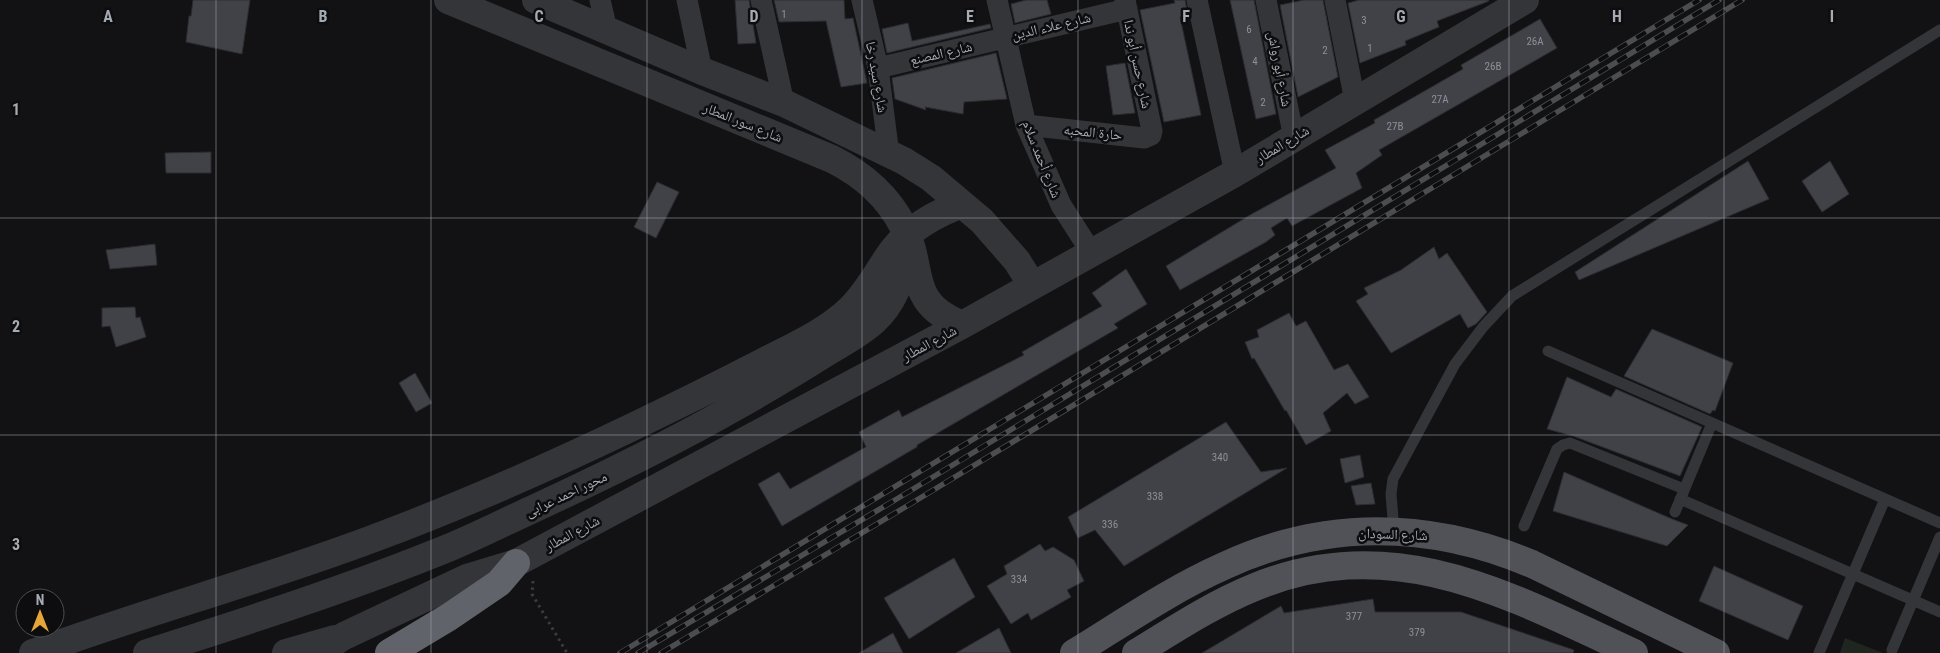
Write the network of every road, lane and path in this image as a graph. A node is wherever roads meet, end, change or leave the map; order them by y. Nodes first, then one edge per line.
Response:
1 (448, 0) edge
2 (536, 0) edge
3 (600, 0) edge
4 (687, 0) edge
5 (761, 0) edge
6 (862, 0) edge
7 (998, 0) edge
8 (1197, 0) edge
9 (1266, 0) edge
10 (1335, 0) edge
11 (1525, 0) edge
12 (1126, 4) edge
13 (607, 30) junction
14 (1940, 30) edge
15 (1005, 37) junction
16 (878, 68) junction
17 (702, 71) junction
18 (784, 102) junction
19 (1355, 102) junction
20 (1026, 125) junction
21 (1152, 127) joint
22 (1294, 138) junction
23 (889, 155) junction
24 (1235, 173) junction
25 (962, 204) junction
26 (907, 235) junction
27 (1091, 252) junction
28 (1032, 285) junction
29 (962, 325) junction
30 (1548, 351) dead end
31 (1712, 423) junction
32 (1682, 494) junction
33 (1885, 499) junction
34 (1675, 512) dead end
35 (1940, 523) edge
36 (1524, 526) dead end
37 (1394, 531) junction
38 (1940, 537) edge
39 (525, 558) junction
40 (1401, 567) junction
41 (1853, 574) junction
42 (1913, 600) junction
43 (1940, 612) edge
44 (344, 636) junction
45 (1892, 650) dead end
46 (32, 653) edge
47 (147, 653) edge
48 (286, 653) edge
49 (317, 653) edge
50 (389, 653) edge
51 (567, 653) edge
52 (1074, 653) edge
53 (1136, 653) edge
54 (1634, 653) edge
55 (1716, 653) edge
56 (1819, 653) edge

1 - 26 street, شارع سور المطار
2 - 13 street
3 - 13 street
4 - 17 street
5 - 18 street
6 - 16 street, شارع سيد رخا
7 - 15 street, شارع أحمد سلام
8 - 24 street
9 - 22 street, شارع أبو رواش
10 - 19 street
11 - 19 street, شارع المطار
12 - 15 street, شارع علاء الدين
12 - 21 street, شارع حسن أبو ندا
13 - 17 street
14 - 37 lane
15 - 16 street, شارع المصنع
15 - 20 street, شارع أحمد سلام
16 - 23 street, شارع سيد رخا
17 - 18 street
18 - 23 street
19 - 22 street, شارع المطار
20 - 21 street, حارة المحبه
20 - 27 street, شارع أحمد سلام
22 - 24 street, شارع المطار
23 - 25 street
24 - 27 street, شارع المطار
25 - 26 street
25 - 28 street
26 - 29 street, شارع سور المطار
26 - 46 street
26 - 47 street, محور احمد عرابى
27 - 28 street, شارع المطار
28 - 29 street, شارع المطار
29 - 39 street, شارع المطار
30 - 31 lane
31 - 32 lane
31 - 33 lane
32 - 34 lane
32 - 36 lane
32 - 41 lane
33 - 35 lane
33 - 41 lane
37 - 40 main road
37 - 52 main road, شارع السودان
37 - 55 main road, شارع السودان
38 - 42 lane
39 - 44 street, شارع المطار
39 - 50 highway
39 - 51 path
40 - 53 main road
40 - 54 main road
41 - 42 lane
41 - 56 lane
42 - 43 lane
42 - 45 lane
44 - 48 street
44 - 49 street, شارع المطار

